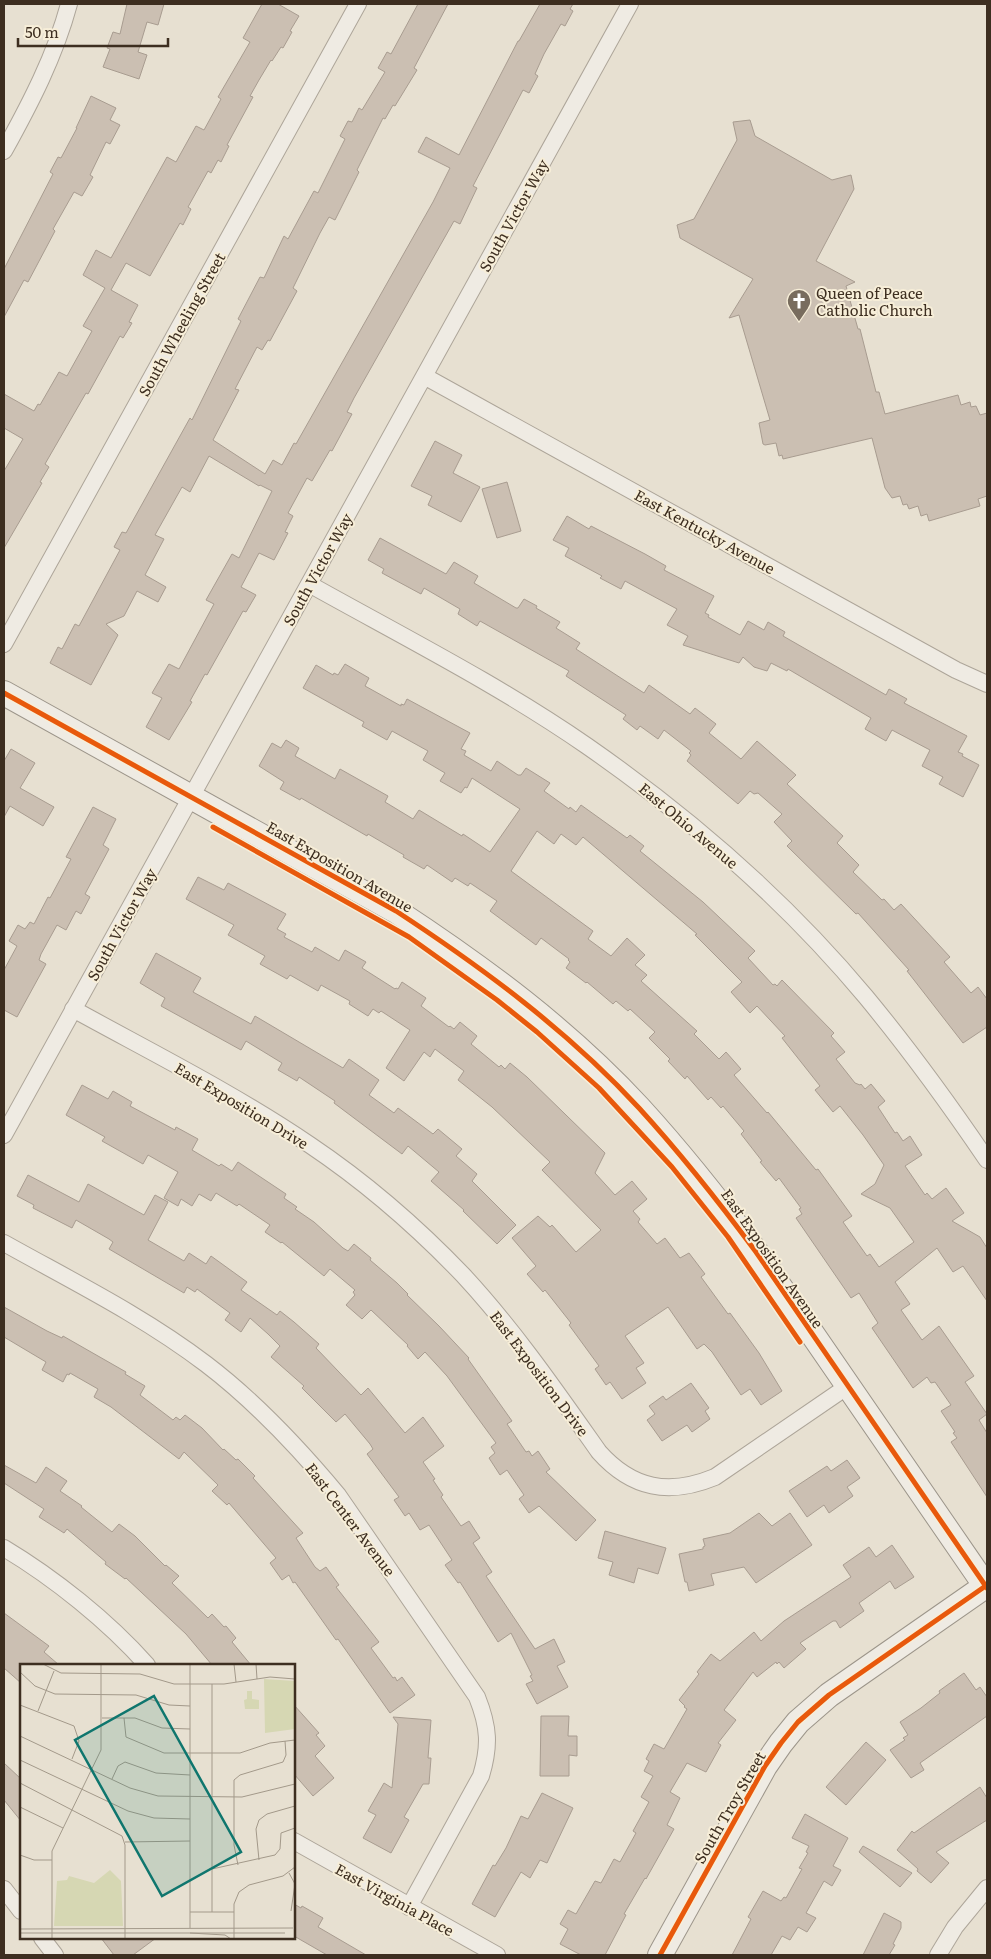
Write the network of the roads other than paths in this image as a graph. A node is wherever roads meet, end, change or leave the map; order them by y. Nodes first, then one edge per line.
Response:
1 (69, 4) edge
2 (358, 4) edge
3 (630, 4) edge
4 (4, 151) edge
5 (424, 376) junction
6 (309, 584) junction
7 (4, 644) edge
8 (987, 684) edge
9 (4, 693) edge
10 (191, 797) junction
11 (73, 1009) junction
12 (4, 1135) edge
13 (987, 1160) edge
14 (4, 1243) edge
15 (848, 1386) junction
16 (4, 1548) edge
17 (987, 1587) edge
18 (146, 1664) edge
19 (295, 1843) edge
20 (987, 1888) edge
21 (4, 1889) edge
22 (409, 1907) junction
23 (20, 1910) edge
24 (43, 1939) edge
25 (55, 1955) edge
26 (497, 1955) edge
27 (660, 1955) edge
28 (938, 1955) edge

1 - 4 street
2 - 7 street, South Wheeling Street
3 - 5 street, South Victor Way
5 - 6 street, South Victor Way
5 - 8 street, East Kentucky Avenue
6 - 10 street, South Victor Way
6 - 13 street, East Ohio Avenue
9 - 10 street, East Exposition Avenue
10 - 11 street, South Victor Way
10 - 15 street, East Exposition Avenue
11 - 12 street, South Victor Way
11 - 15 street, East Exposition Drive
14 - 22 street, East Center Avenue
15 - 17 street, East Exposition Avenue
16 - 18 street
17 - 27 street, South Troy Street
19 - 22 street, East Virginia Place
20 - 28 street
21 - 23 street
22 - 26 street, East Virginia Place
24 - 25 street

